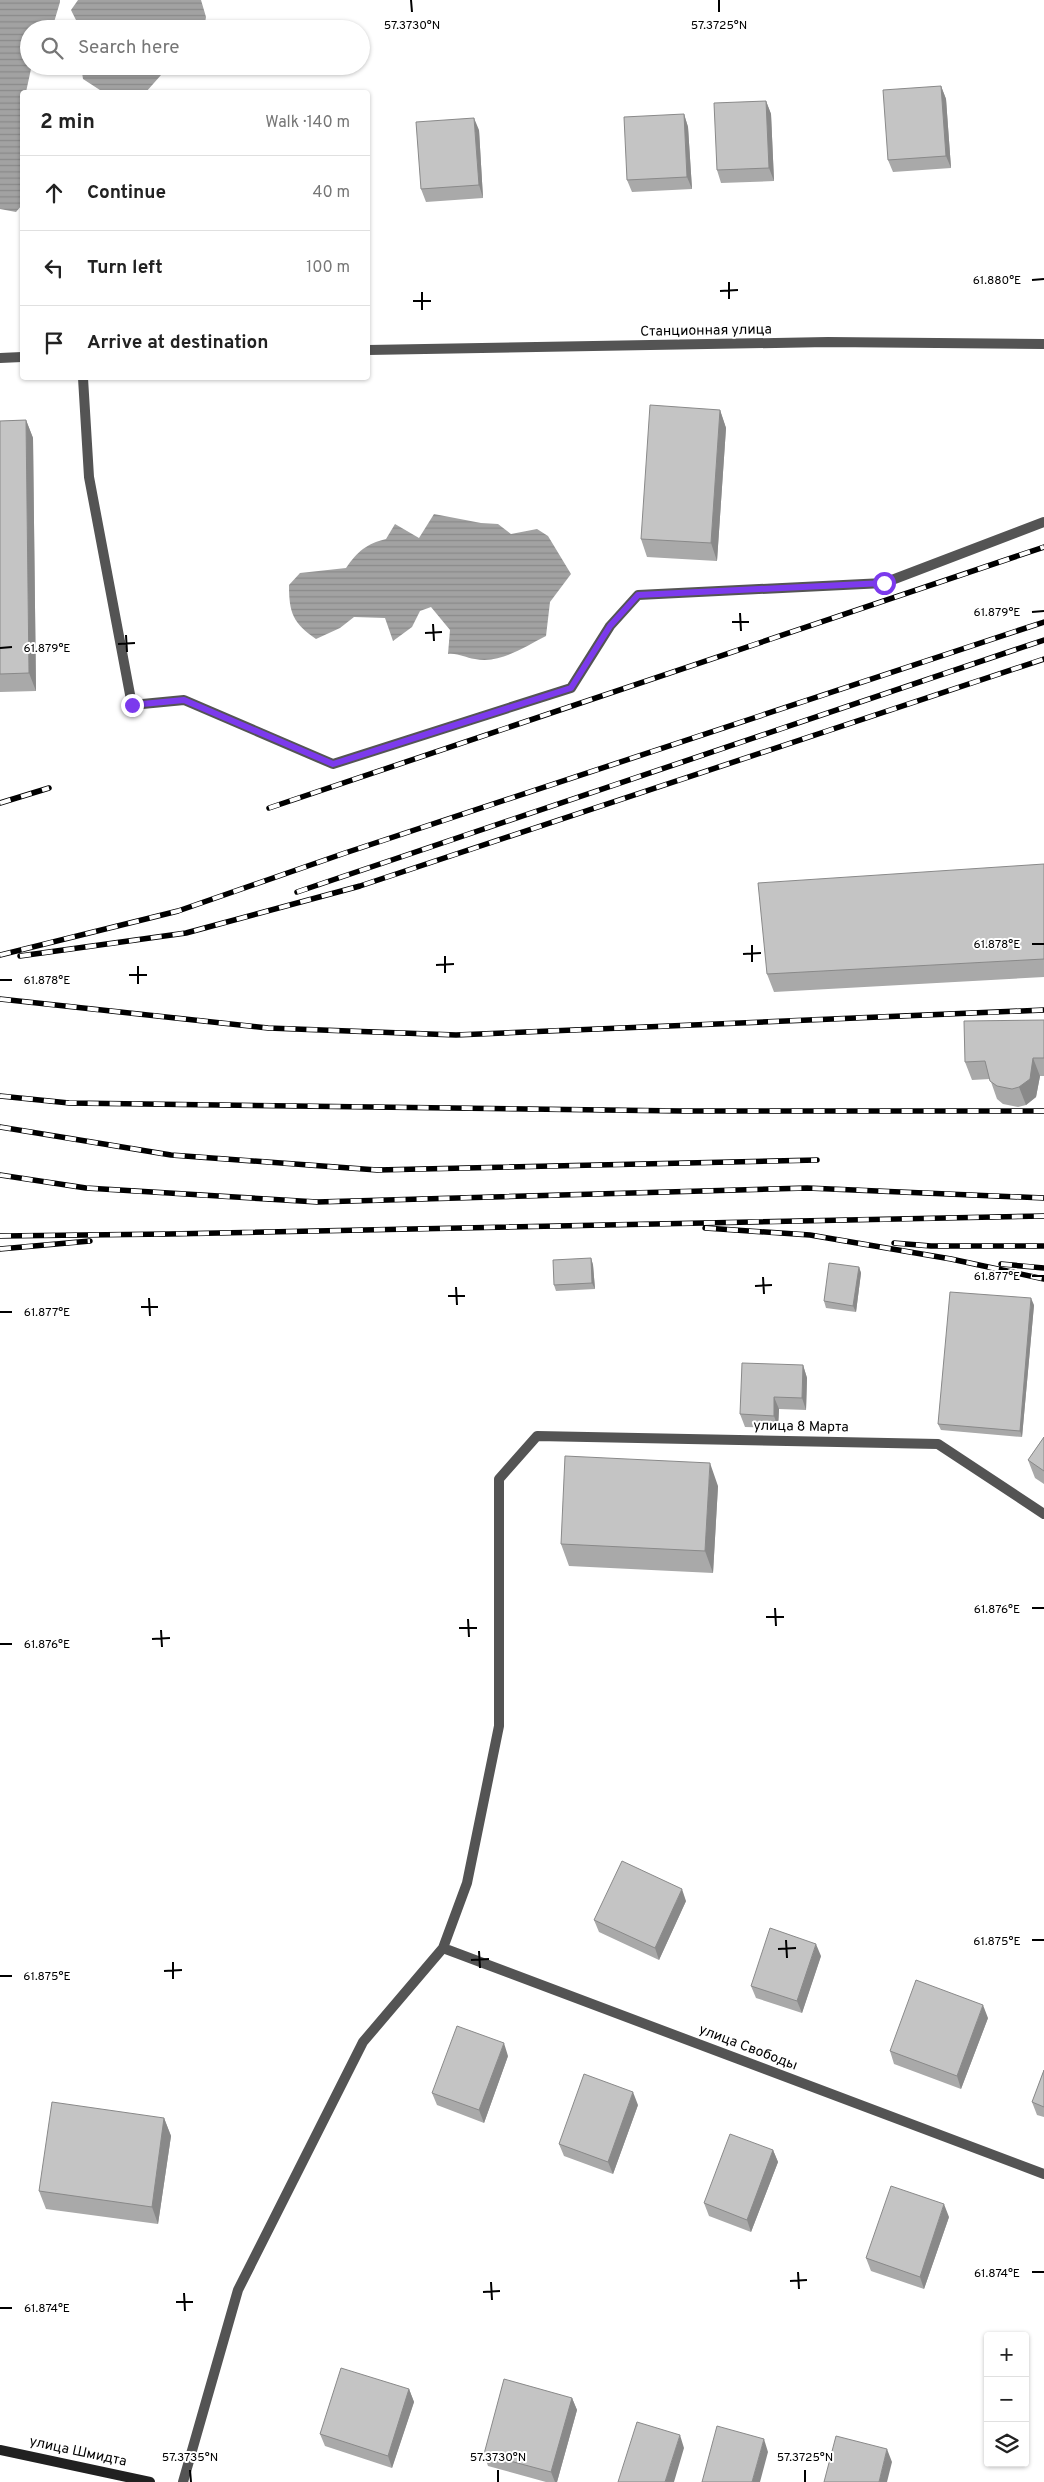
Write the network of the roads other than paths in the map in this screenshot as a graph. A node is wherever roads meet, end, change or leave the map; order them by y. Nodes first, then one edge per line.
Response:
1 (1044, 344) edge
2 (370, 350) edge
3 (20, 357) edge
4 (0, 358) edge
5 (83, 380) edge
6 (1044, 522) edge
7 (1044, 1514) edge
8 (442, 1948) junction
9 (1044, 2174) edge
10 (0, 2450) edge
11 (150, 2482) edge
12 (183, 2482) edge

1 - 2 street, Станционная улица
3 - 4 street
5 - 6 street
7 - 8 street, улица 8 Марта
8 - 9 street, улица Свободы
8 - 12 street
10 - 11 street, улица Шмидта

